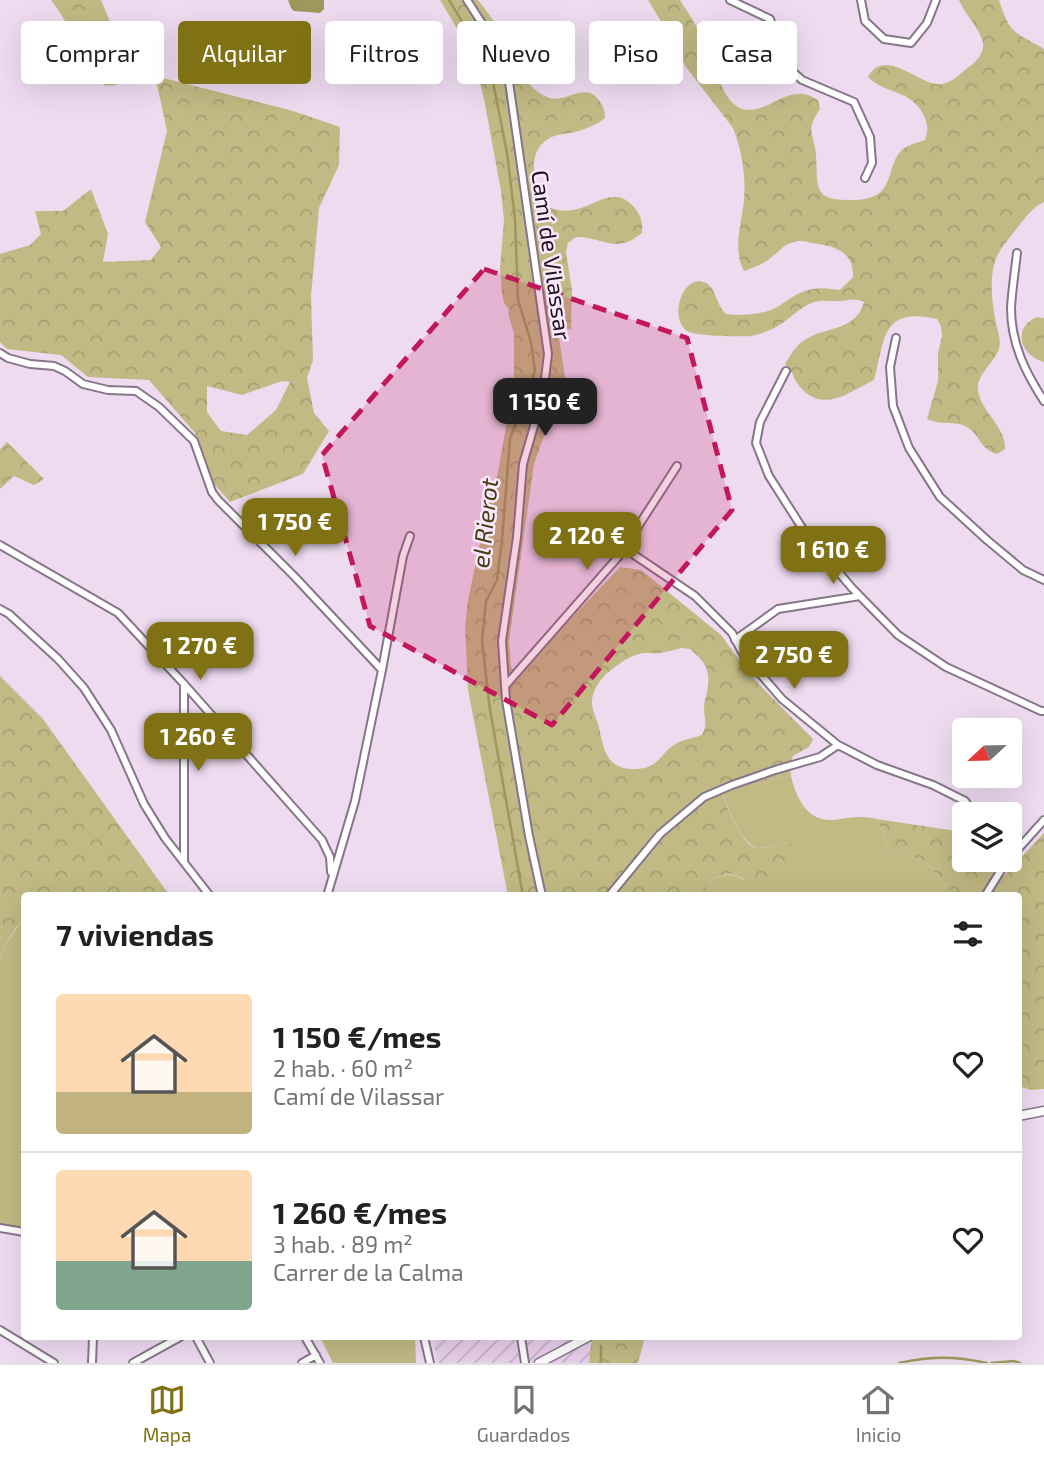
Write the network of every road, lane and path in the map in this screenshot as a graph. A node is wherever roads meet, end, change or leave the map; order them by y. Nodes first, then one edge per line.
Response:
1 (467, 0) edge
2 (730, 0) edge
3 (861, 0) edge
4 (936, 0) edge
5 (865, 178) dead end
6 (1017, 253) dead end
7 (896, 338) dead end
8 (0, 353) edge
9 (786, 371) dead end
10 (1044, 401) edge
11 (677, 466) dead end
12 (410, 536) dead end
13 (0, 545) edge
14 (624, 548) junction
15 (1044, 580) edge
16 (860, 596) junction
17 (0, 609) edge
18 (735, 640) junction
19 (382, 670) junction
20 (184, 684) junction
21 (505, 685) junction
22 (1044, 711) edge
23 (838, 745) junction
24 (966, 802) edge
25 (1044, 820) edge
26 (1022, 844) edge
27 (184, 863) junction
28 (1000, 872) edge
29 (332, 878) junction
30 (206, 892) edge
31 (328, 892) edge
32 (541, 892) edge
33 (612, 892) edge
34 (988, 892) edge
35 (1044, 1111) edge
36 (1022, 1115) edge
37 (0, 1228) edge
38 (21, 1232) edge
39 (0, 1330) edge
40 (93, 1340) edge
41 (175, 1340) edge
42 (198, 1340) edge
43 (307, 1340) edge
44 (425, 1340) edge
45 (521, 1340) edge
46 (582, 1340) edge
47 (316, 1356) junction
48 (54, 1363) edge
49 (92, 1363) edge
50 (133, 1363) edge
51 (210, 1363) edge
52 (302, 1363) edge
53 (320, 1363) edge
54 (430, 1363) edge
55 (525, 1363) edge
56 (539, 1363) edge

1 - 21 street, Camí de Vilassar
2 - 5 street
3 - 4 street
6 - 10 street
7 - 15 street
8 - 19 street
9 - 16 street
11 - 14 street
12 - 19 street
13 - 20 street
14 - 18 street
14 - 21 street
16 - 18 street
16 - 22 street
17 - 27 street
18 - 23 street
19 - 29 street
20 - 27 street
20 - 29 street
21 - 32 street, Camí de Vilassar
23 - 24 street
23 - 33 street
25 - 26 street
27 - 30 street
28 - 34 street
29 - 31 street
35 - 36 main road
37 - 38 street
39 - 48 street
40 - 49 street
41 - 50 street
42 - 51 street
43 - 47 street
44 - 54 street
45 - 55 street
46 - 56 main road
47 - 52 street
47 - 53 street

